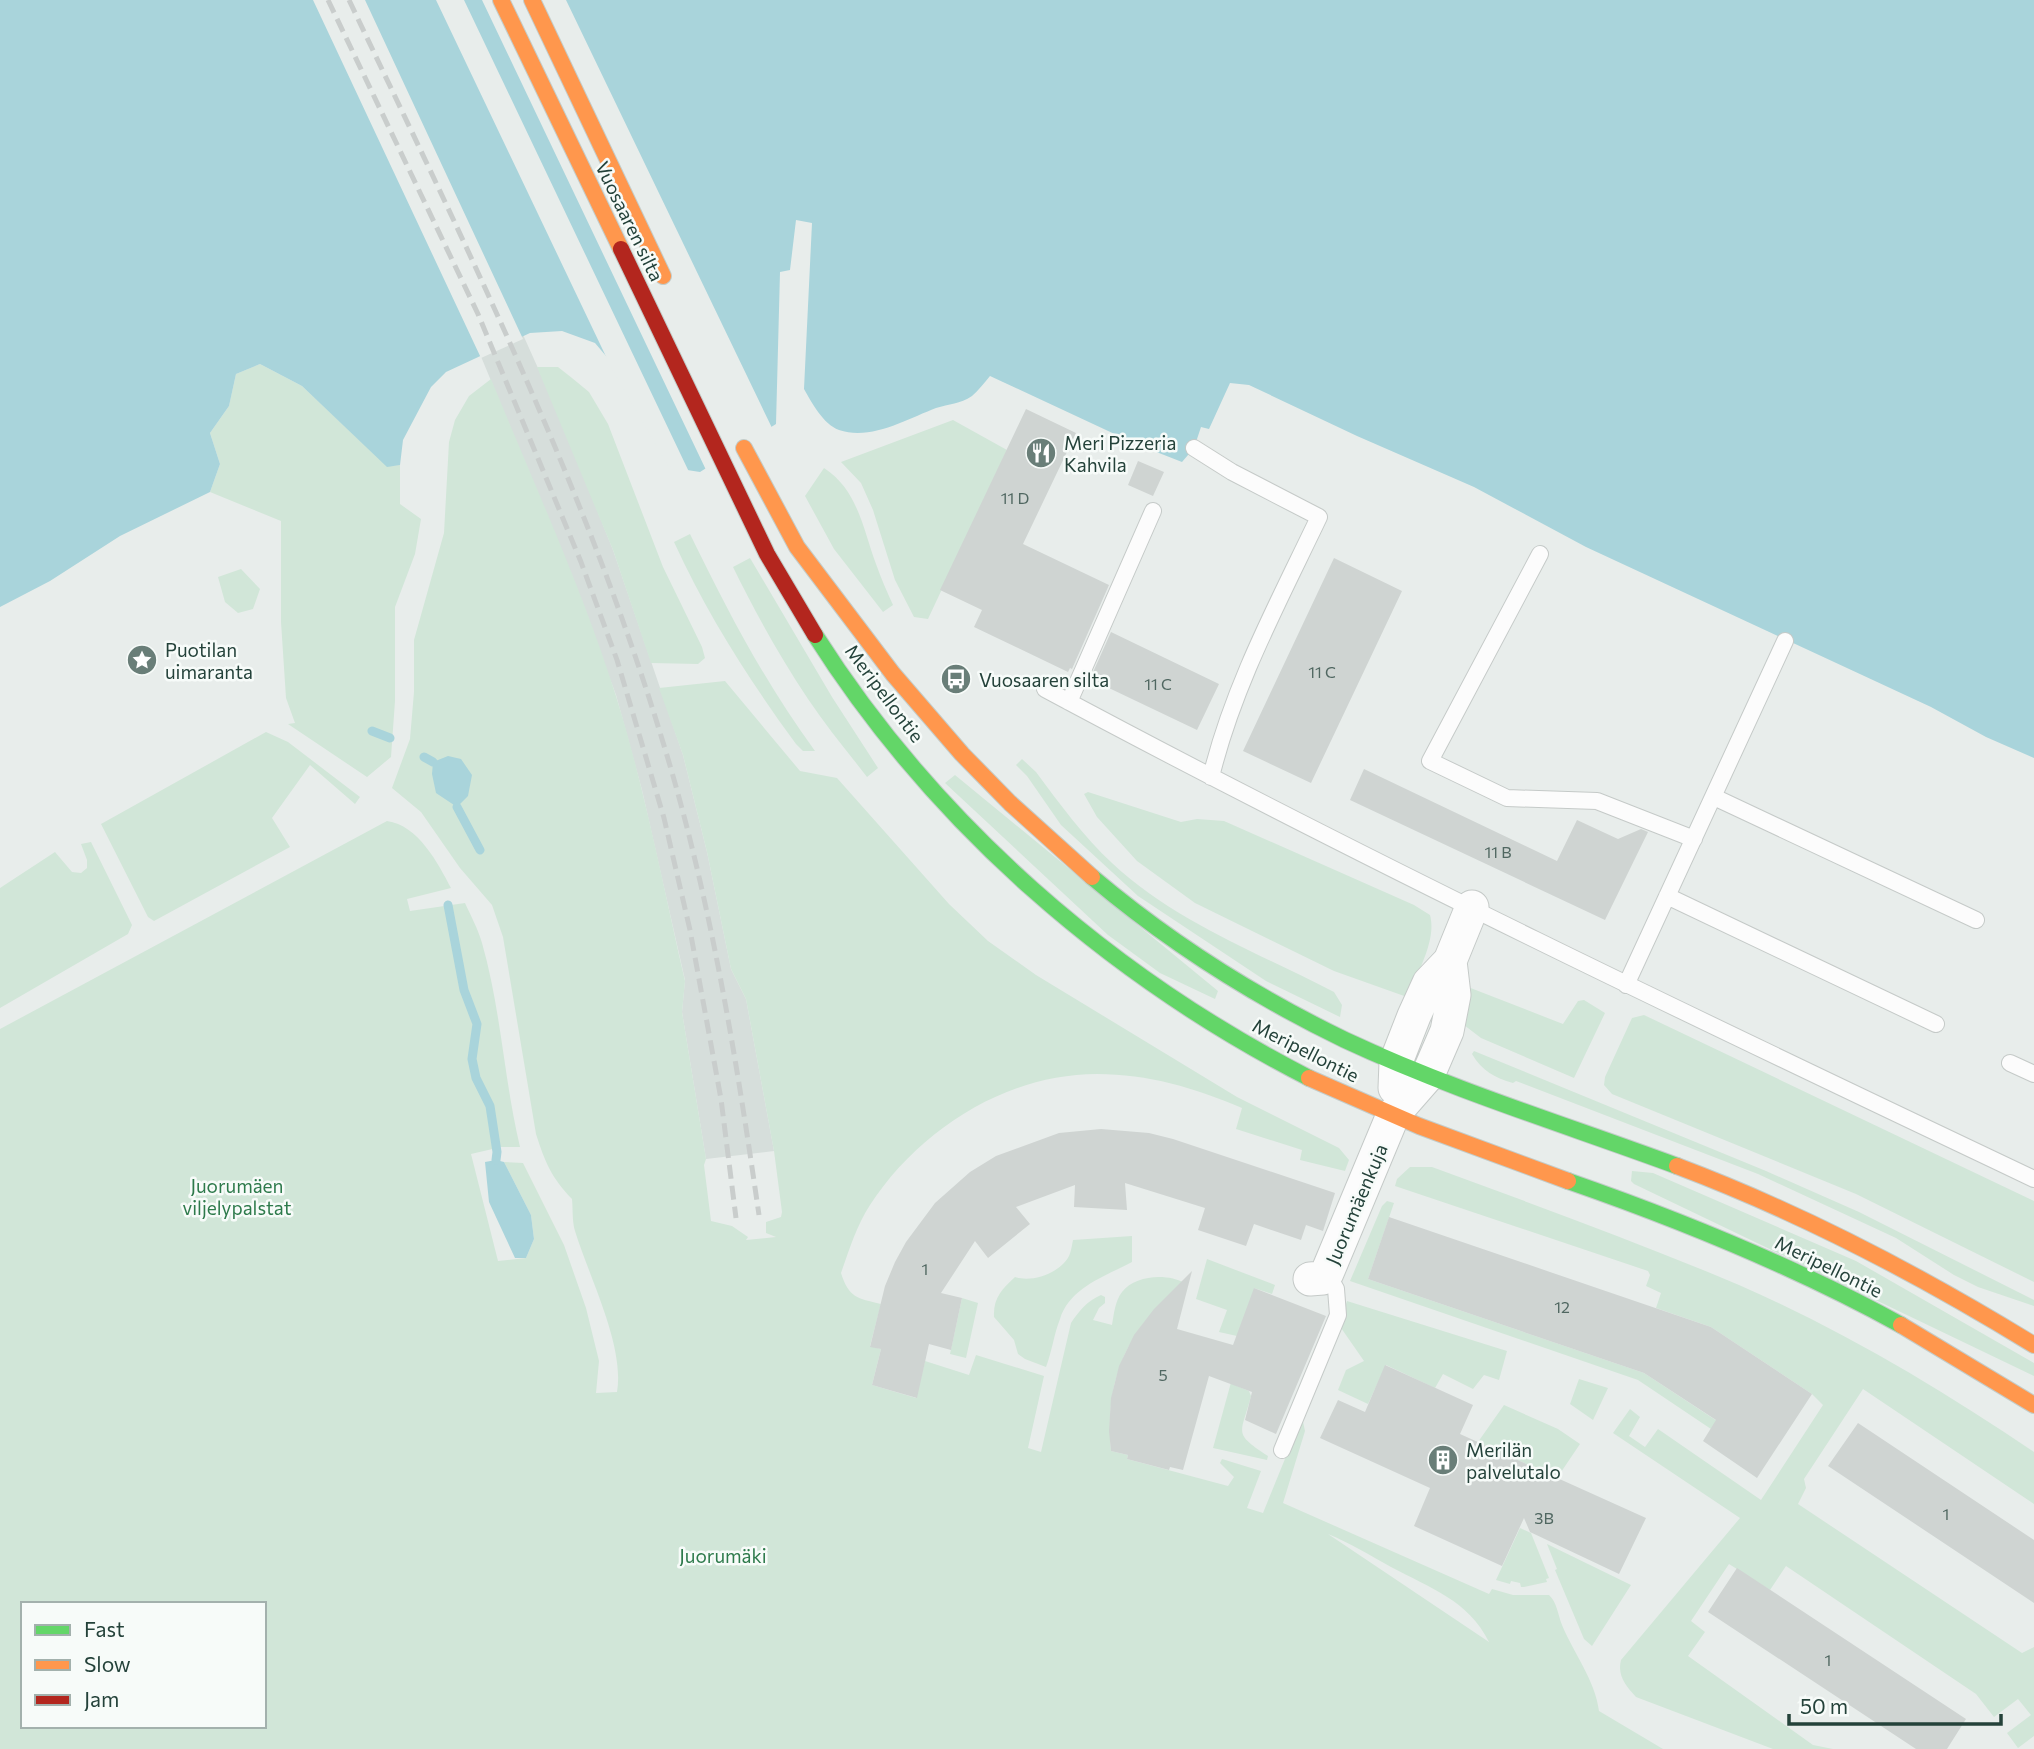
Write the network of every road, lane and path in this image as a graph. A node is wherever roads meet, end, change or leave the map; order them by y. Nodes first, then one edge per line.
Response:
1 (501, 0) edge
2 (532, 0) edge
3 (668, 287) dead end
4 (739, 436) dead end
5 (1194, 449) dead end
6 (739, 497) joint
7 (1153, 511) dead end
8 (1539, 554) dead end
9 (1785, 641) dead end
10 (1045, 689) dead end
11 (1069, 702) junction
12 (1211, 777) junction
13 (1714, 797) junction
14 (1694, 839) junction
15 (1667, 896) junction
16 (1472, 907) junction
17 (1976, 920) dead end
18 (1450, 961) junction
19 (1626, 985) junction
20 (1936, 1024) dead end
21 (1396, 1062) junction
22 (2010, 1063) dead end
23 (2034, 1074) edge
24 (1428, 1075) junction
25 (1393, 1115) junction
26 (2034, 1179) edge
27 (1319, 1276) joint
28 (2034, 1345) edge
29 (2034, 1405) edge
30 (1282, 1450) dead end

1 - 6 main road, Vuosaaren silta
2 - 3 main road, Vuosaaren silta
4 - 21 main road, Meripellontie
5 - 12 lane
6 - 25 main road, Meripellontie
7 - 11 lane
8 - 14 lane
9 - 13 lane
10 - 11 lane
11 - 12 lane
12 - 16 lane
13 - 14 lane
13 - 17 lane
14 - 15 lane
15 - 19 lane
15 - 20 lane
16 - 18 street
16 - 19 lane
18 - 21 street, Juorumäenkuja
18 - 24 street, Juorumäenkuja
19 - 26 lane
21 - 24 main road, Meripellontie
21 - 25 street, Juorumäenkuja
22 - 23 lane
24 - 25 street, Juorumäenkuja
24 - 28 main road, Meripellontie
25 - 27 street, Juorumäenkuja
25 - 29 main road, Meripellontie
27 - 30 lane, Juorumäenkuja

